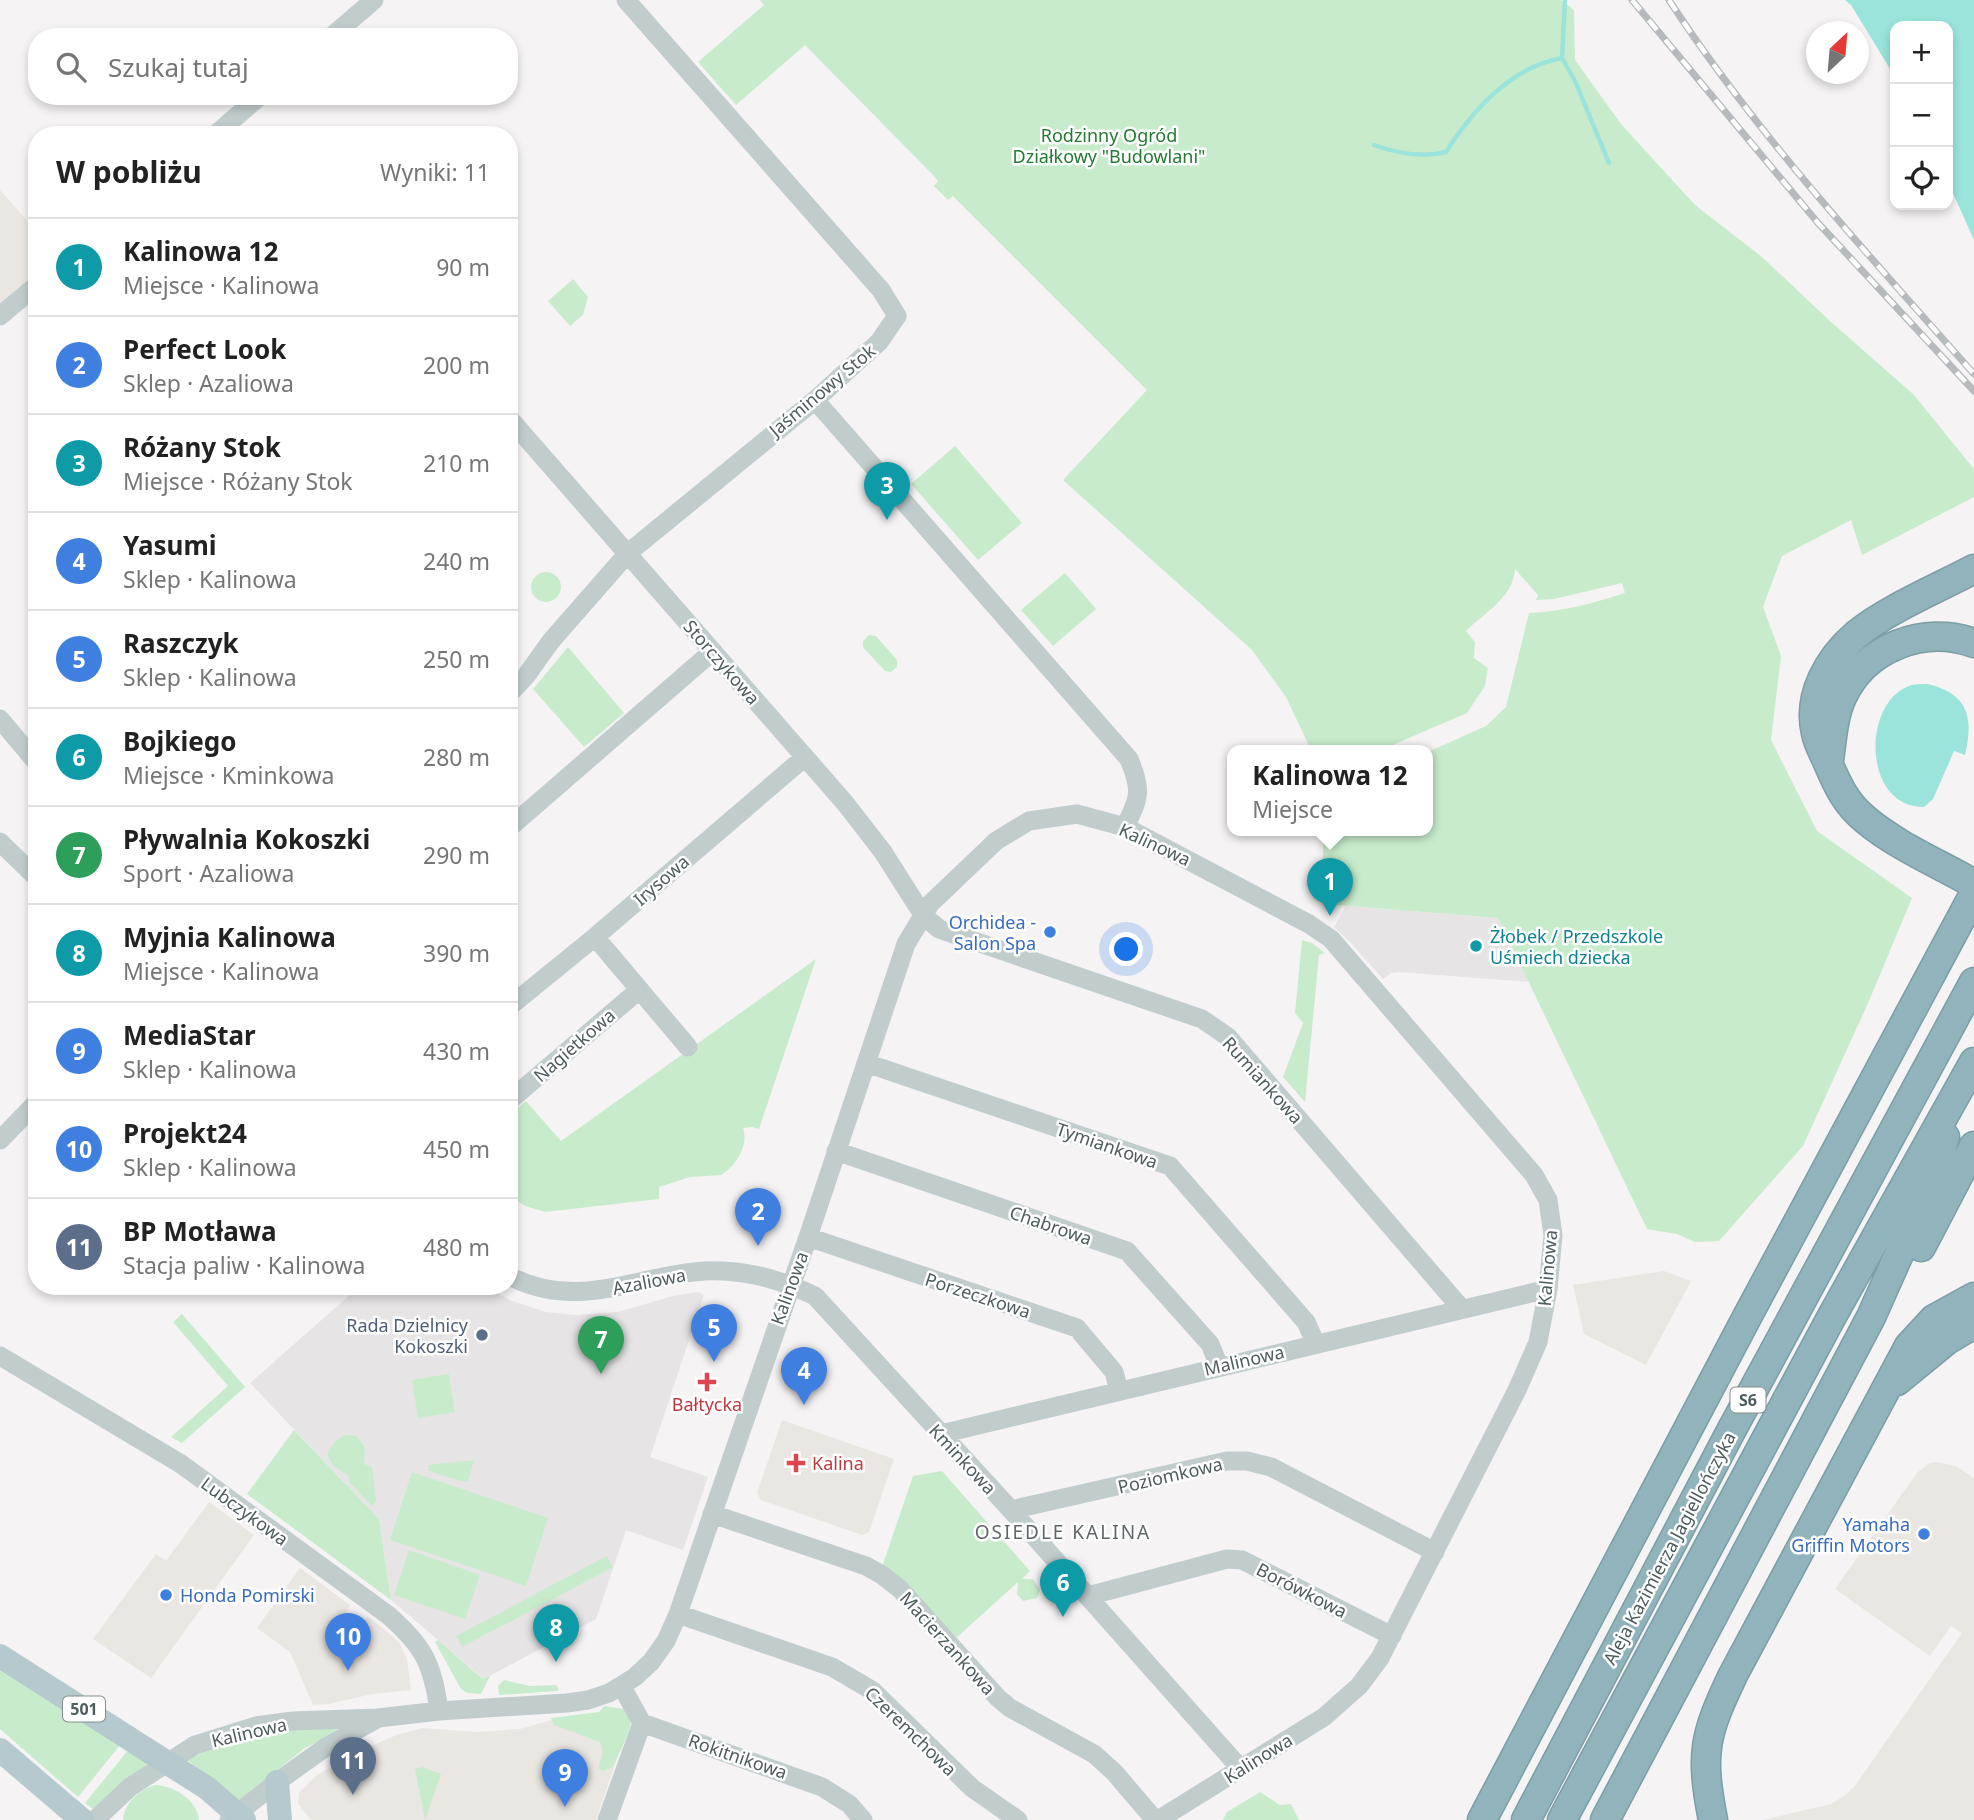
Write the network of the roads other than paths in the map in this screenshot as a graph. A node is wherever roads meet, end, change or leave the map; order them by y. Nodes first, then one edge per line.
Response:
1 (374, 0) edge
2 (626, 0) edge
3 (341, 28) edge
4 (250, 105) edge
5 (225, 126) edge
6 (28, 293) edge
7 (0, 316) edge
8 (814, 400) junction
9 (518, 428) edge
10 (628, 554) junction
11 (1974, 569) edge
12 (1974, 643) edge
13 (713, 652) junction
14 (518, 685) edge
15 (0, 719) edge
16 (28, 752) edge
17 (805, 757) junction
18 (1828, 763) junction
19 (518, 820) edge
20 (1125, 827) junction
21 (0, 842) edge
22 (28, 869) edge
23 (1969, 894) edge
24 (923, 915) junction
25 (595, 937) junction
26 (1974, 982) edge
27 (639, 990) junction
28 (518, 996) edge
29 (688, 1047) dead end
30 (1974, 1062) edge
31 (866, 1063) junction
32 (518, 1093) edge
33 (1957, 1093) junction
34 (28, 1111) edge
35 (0, 1140) edge
36 (1974, 1146) edge
37 (836, 1151) junction
38 (808, 1237) junction
39 (518, 1279) edge
40 (791, 1285) junction
41 (1548, 1289) junction
42 (1974, 1297) edge
43 (1461, 1308) junction
44 (1871, 1317) junction
45 (1974, 1324) edge
46 (1316, 1344) junction
47 (0, 1356) edge
48 (1219, 1366) junction
49 (1119, 1390) junction
50 (1886, 1390) junction
51 (941, 1434) junction
52 (1011, 1510) junction
53 (712, 1514) junction
54 (1435, 1552) junction
55 (1088, 1596) junction
56 (678, 1614) junction
57 (1392, 1636) junction
58 (0, 1656) edge
59 (621, 1687) junction
60 (439, 1711) junction
61 (378, 1718) junction
62 (642, 1723) junction
63 (0, 1750) edge
64 (167, 1763) junction
65 (1240, 1768) junction
66 (277, 1782) junction
67 (1486, 1812) edge
68 (237, 1818) edge
69 (82, 1820) edge
70 (95, 1820) edge
71 (280, 1820) edge
72 (607, 1820) edge
73 (863, 1820) edge
74 (1018, 1820) edge
75 (1156, 1820) edge
76 (1462, 1820) edge
77 (1525, 1820) edge
78 (1562, 1820) edge
79 (1605, 1820) edge
80 (1713, 1820) edge

1 - 3 street
2 - 8 street, Jaśminowy Stok
4 - 5 street
6 - 7 street
8 - 10 street, Jaśminowy Stok
8 - 20 street
9 - 10 street, Storczykowa
10 - 13 street, Storczykowa
10 - 14 street, Jaśminowy Stok
11 - 18 highway
12 - 18 highway
13 - 17 street, Storczykowa
13 - 19 street
15 - 16 street
17 - 24 street, Storczykowa
17 - 25 street, Irysowa
18 - 23 highway
20 - 24 street, Kalinowa
20 - 41 street, Kalinowa
21 - 22 street
23 - 67 highway
24 - 31 street, Kalinowa
24 - 43 street, Rumiankowa
25 - 27 street
25 - 28 street, Irysowa
26 - 77 highway, Aleja Kazimierza Jagiellończyka / S6
27 - 29 street
27 - 32 street, Nagietkowa
30 - 33 highway, Aleja Kazimierza Jagiellończyka / S6
31 - 37 street, Kalinowa
31 - 46 street, Tymiankowa
33 - 44 highway
33 - 78 highway, Aleja Kazimierza Jagiellończyka / S6
34 - 35 street
36 - 44 highway
37 - 38 street, Kalinowa
37 - 48 street, Chabrowa
38 - 40 street, Kalinowa
38 - 49 street, Porzeczkowa
39 - 40 street, Azaliowa
40 - 51 street, Kminkowa
40 - 53 street, Kalinowa
41 - 43 street, Malinowa
41 - 54 street, Kalinowa
42 - 50 highway
43 - 46 street, Malinowa
44 - 79 highway
45 - 50 highway
46 - 48 street, Malinowa
47 - 60 street, Lubczykowa
48 - 49 street, Malinowa
49 - 51 street, Malinowa
50 - 80 highway
51 - 52 street, Kminkowa
52 - 54 street, Poziomkowa
52 - 55 street, Kminkowa
53 - 56 street, Kalinowa
53 - 75 street, Macierzankowa
54 - 57 street, Kalinowa
55 - 57 street, Borówkowa
55 - 65 street, Kminkowa
56 - 59 street, Kalinowa
56 - 74 street, Czeremchowa
57 - 65 street, Kalinowa
58 - 64 main road, 501
59 - 60 street, Kalinowa
59 - 62 street
60 - 61 street, Kalinowa
61 - 64 street, Kalinowa
61 - 66 street, Kalinowa
62 - 72 street
62 - 73 street, Rokitnikowa
63 - 69 main road
64 - 68 main road, 501
64 - 70 street, Kalinowa
65 - 75 street, Kalinowa
66 - 68 street, Kalinowa
66 - 71 main road
67 - 76 highway

